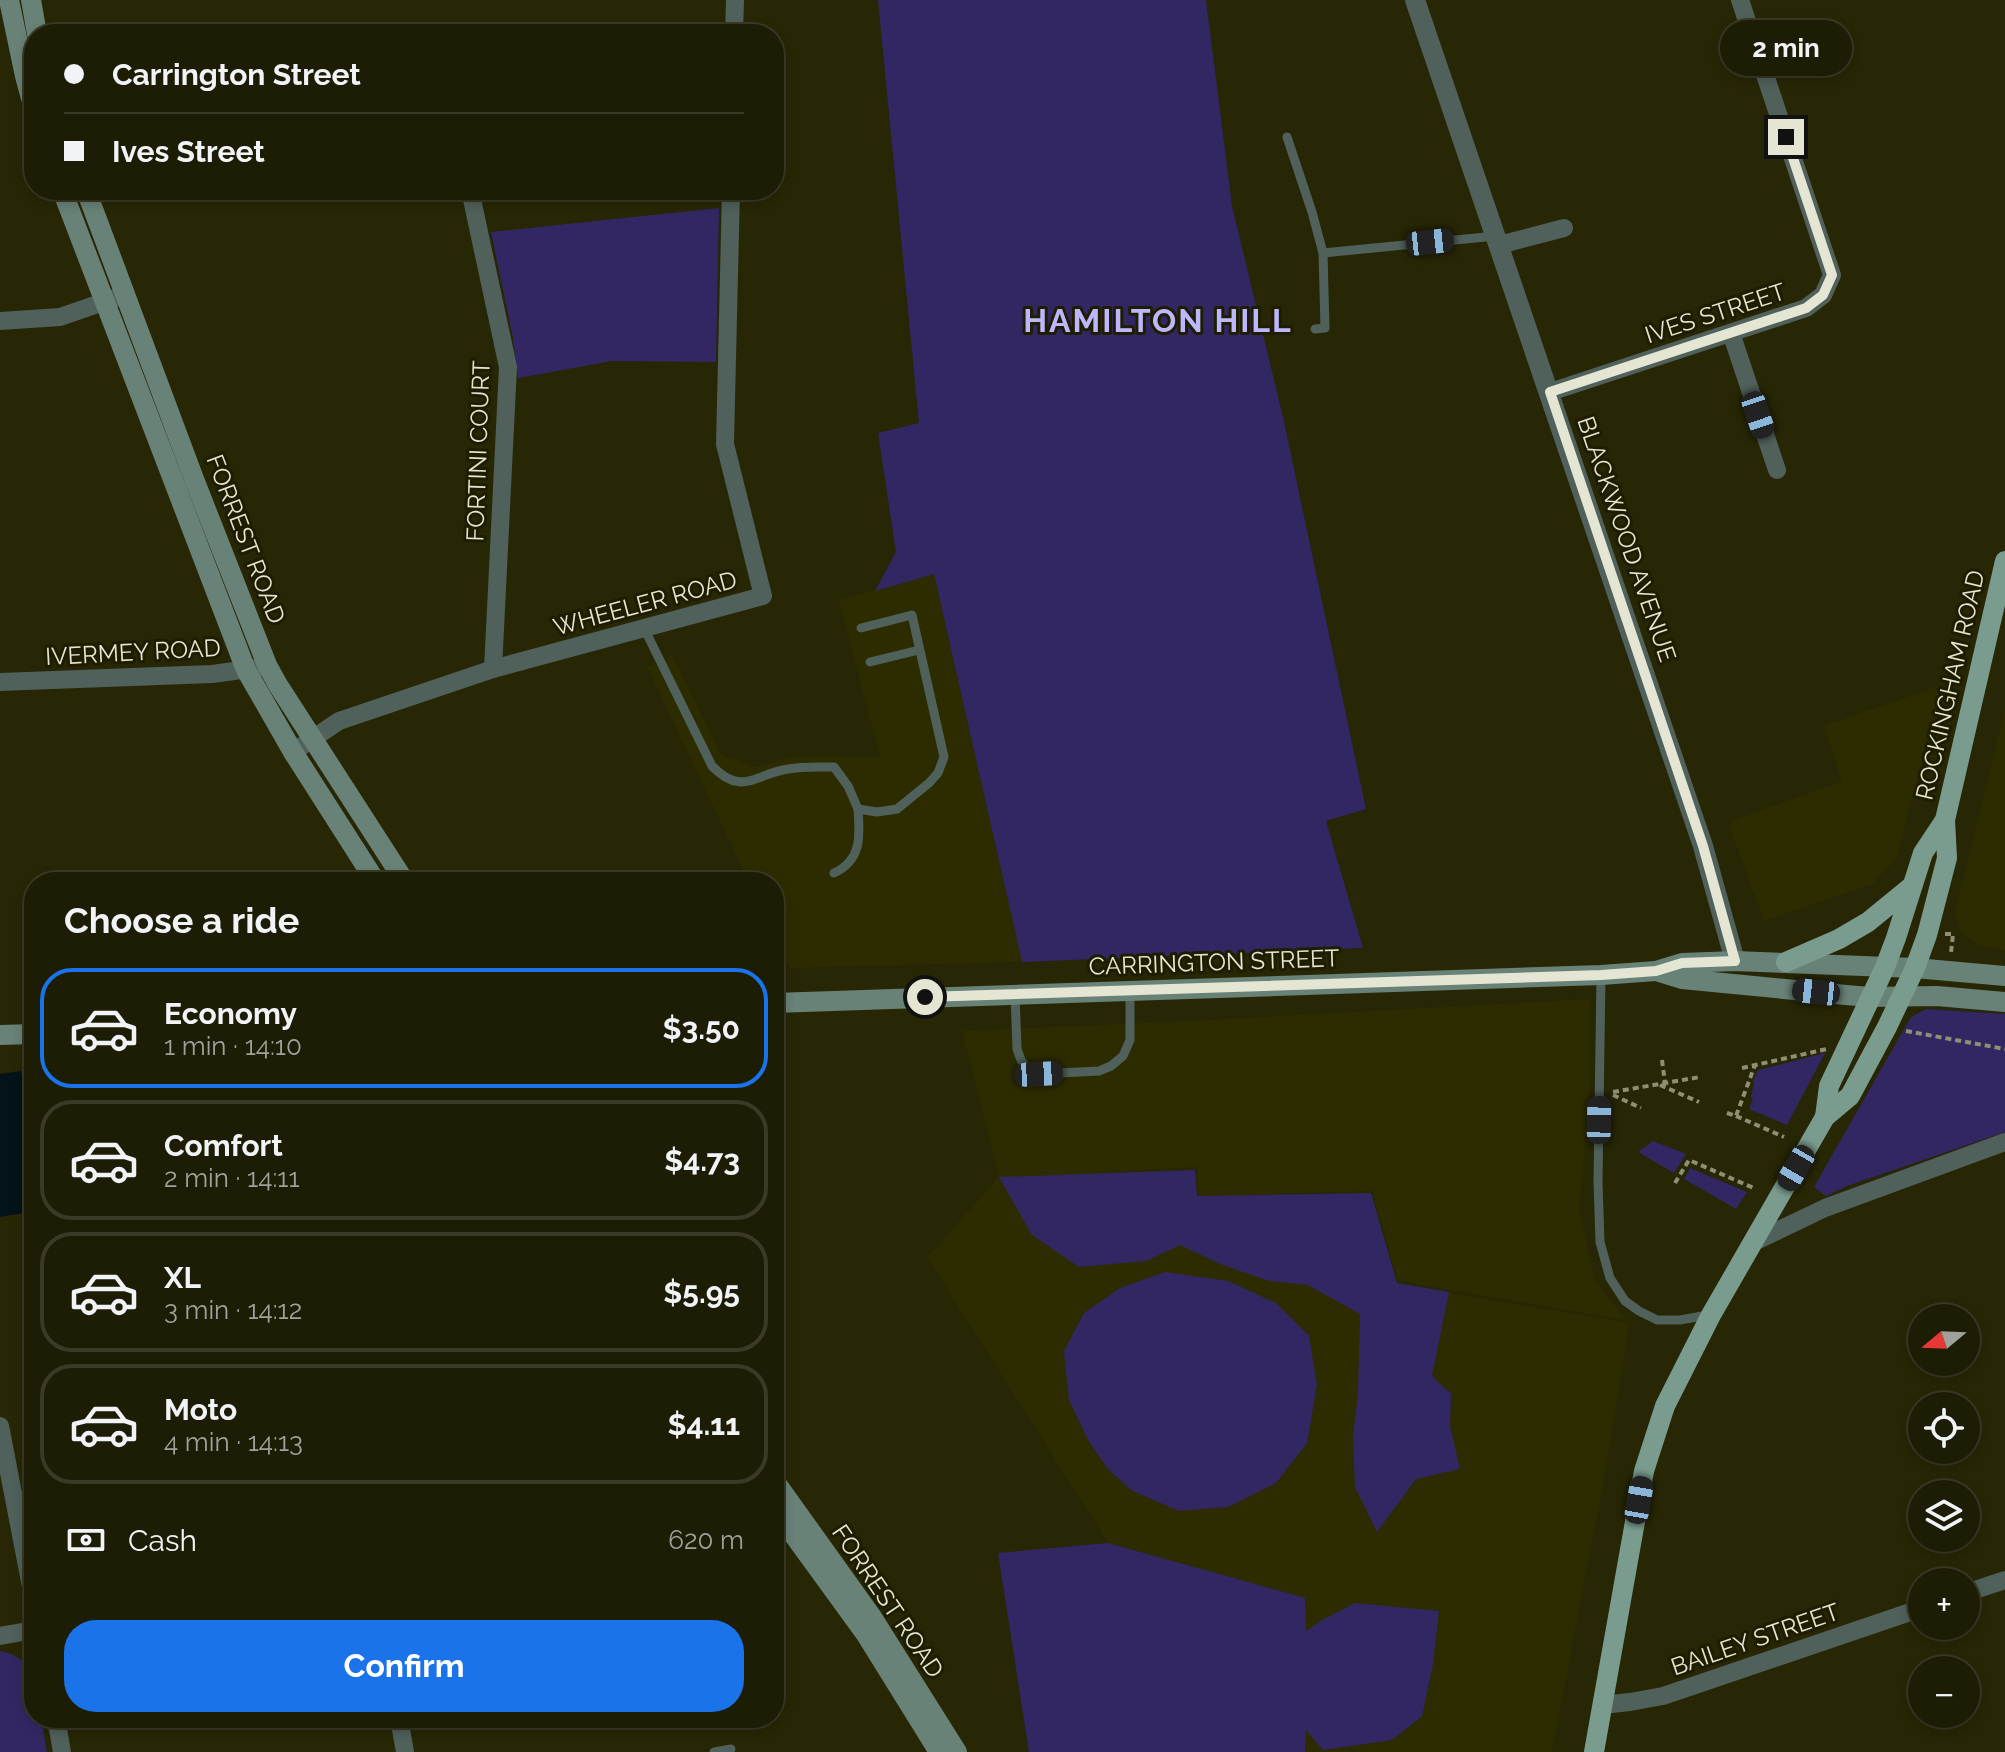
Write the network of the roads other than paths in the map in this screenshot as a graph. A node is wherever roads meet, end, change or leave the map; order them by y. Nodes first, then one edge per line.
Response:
1 (735, 0) edge
2 (1415, 0) edge
3 (1740, 0) edge
4 (32, 5) edge
5 (7, 9) edge
6 (734, 24) edge
7 (24, 60) edge
8 (1287, 137) dead end
9 (66, 200) edge
10 (90, 200) edge
11 (472, 200) edge
12 (731, 200) edge
13 (1564, 228) dead end
14 (1497, 240) junction
15 (1323, 253) junction
16 (126, 294) junction
17 (104, 303) junction
18 (0, 321) edge
19 (1315, 329) dead end
20 (1731, 333) junction
21 (1550, 392) junction
22 (1777, 470) dead end
23 (2005, 561) edge
24 (644, 628) junction
25 (861, 628) dead end
26 (919, 650) junction
27 (870, 662) dead end
28 (267, 665) junction
29 (493, 669) junction
30 (246, 670) junction
31 (0, 682) edge
32 (312, 737) junction
33 (293, 752) junction
34 (858, 809) junction
35 (1945, 820) junction
36 (370, 872) edge
37 (399, 872) edge
38 (834, 873) dead end
39 (1914, 884) junction
40 (1735, 961) junction
41 (1786, 962) junction
42 (1885, 967) junction
43 (1915, 968) junction
44 (1656, 971) junction
45 (1601, 975) junction
46 (2005, 976) edge
47 (1130, 991) junction
48 (1015, 994) junction
49 (1870, 997) junction
50 (1902, 997) junction
51 (2005, 1002) edge
52 (784, 1003) edge
53 (24, 1034) edge
54 (0, 1035) edge
55 (1825, 1117) junction
56 (2005, 1142) edge
57 (1752, 1243) junction
58 (1711, 1315) junction
59 (0, 1426) edge
60 (784, 1494) edge
61 (784, 1522) edge
62 (24, 1550) edge
63 (2005, 1580) edge
64 (1980, 1588) edge
65 (1908, 1613) edge
66 (24, 1632) edge
67 (0, 1636) edge
68 (1602, 1705) junction
69 (58, 1728) edge
70 (401, 1728) edge
71 (731, 1749) dead end
72 (62, 1752) edge
73 (405, 1752) edge
74 (714, 1752) edge
75 (939, 1752) edge
76 (957, 1752) edge
77 (1594, 1752) edge

1 - 6 street
2 - 14 street, BLACKWOOD AVENUE
3 - 20 street, IVES STREET
4 - 5 street
5 - 7 main road
8 - 15 lane
9 - 17 main road, FORREST ROAD
10 - 16 main road, FORREST ROAD
11 - 29 street, FORTINI COURT
12 - 24 street, WHEELER ROAD
13 - 14 street
14 - 15 lane
14 - 21 street, BLACKWOOD AVENUE
15 - 19 lane
16 - 17 street
16 - 28 main road, FORREST ROAD
17 - 18 street
17 - 30 main road, FORREST ROAD
20 - 21 street, IVES STREET
20 - 22 street
21 - 40 street, BLACKWOOD AVENUE
23 - 35 main road, ROCKINGHAM ROAD
24 - 29 street, WHEELER ROAD
24 - 34 lane
25 - 26 lane
26 - 27 lane
26 - 34 lane
28 - 30 street, IVERMEY ROAD
28 - 32 main road, FORREST ROAD
29 - 32 street, WHEELER ROAD
30 - 31 street, IVERMEY ROAD
30 - 33 main road, FORREST ROAD
32 - 33 street, WHEELER ROAD
32 - 37 main road, FORREST ROAD
33 - 36 main road, FORREST ROAD
34 - 38 lane
35 - 39 main road, ROCKINGHAM ROAD
35 - 43 main road, ROCKINGHAM ROAD
39 - 41 main road
39 - 42 main road, ROCKINGHAM ROAD
40 - 41 main road, CARRINGTON STREET
40 - 44 main road, CARRINGTON STREET
41 - 42 main road, CARRINGTON STREET
42 - 43 main road, CARRINGTON STREET
42 - 49 main road, ROCKINGHAM ROAD
43 - 46 main road, CARRINGTON STREET
43 - 50 main road, ROCKINGHAM ROAD
44 - 45 main road, CARRINGTON STREET
44 - 49 main road, CARRINGTON STREET
45 - 47 main road, CARRINGTON STREET
45 - 58 lane
47 - 48 main road, CARRINGTON STREET
47 - 48 lane
48 - 52 main road, CARRINGTON STREET
49 - 50 main road, CARRINGTON STREET
49 - 55 main road, ROCKINGHAM ROAD
50 - 51 main road, CARRINGTON STREET
50 - 55 main road, ROCKINGHAM ROAD
53 - 54 main road
55 - 57 main road, ROCKINGHAM ROAD
56 - 57 street
57 - 58 main road, ROCKINGHAM ROAD
58 - 68 main road, ROCKINGHAM ROAD
59 - 62 street
60 - 76 main road, FORREST ROAD
61 - 75 main road, FORREST ROAD
63 - 64 street
65 - 68 street, BAILEY STREET
66 - 67 street
68 - 77 main road, ROCKINGHAM ROAD
69 - 72 street
70 - 73 street
71 - 74 lane

